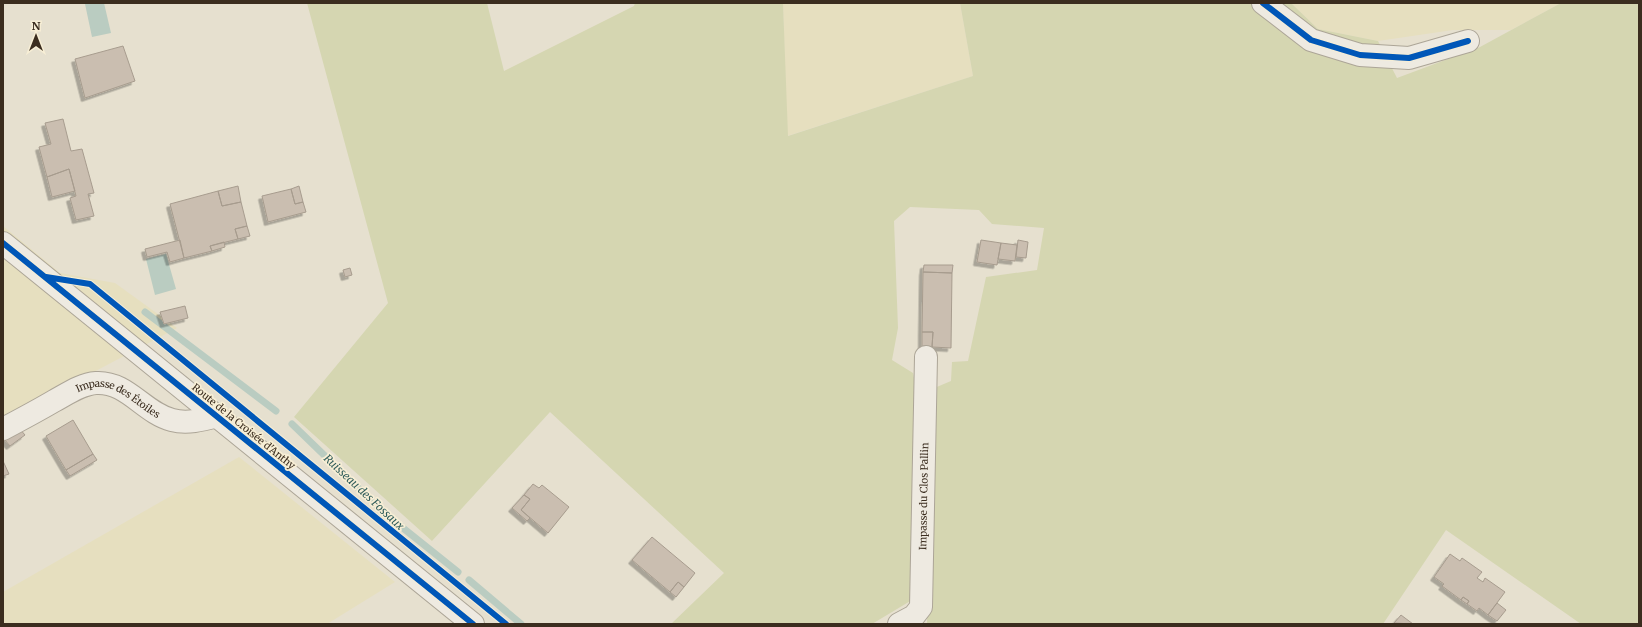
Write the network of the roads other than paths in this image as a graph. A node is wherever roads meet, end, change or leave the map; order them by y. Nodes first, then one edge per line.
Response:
1 (1263, 3) edge
2 (1468, 40) dead end
3 (3, 243) edge
4 (926, 357) dead end
5 (217, 416) junction
6 (3, 429) edge
7 (472, 624) edge
8 (899, 624) edge

1 - 2 street
3 - 5 street, Route de la Croisée d'Anthy
4 - 8 street, Impasse du Clos Pallin
5 - 6 street, Impasse des Étoiles
5 - 7 street, Route de la Croisée d'Anthy

